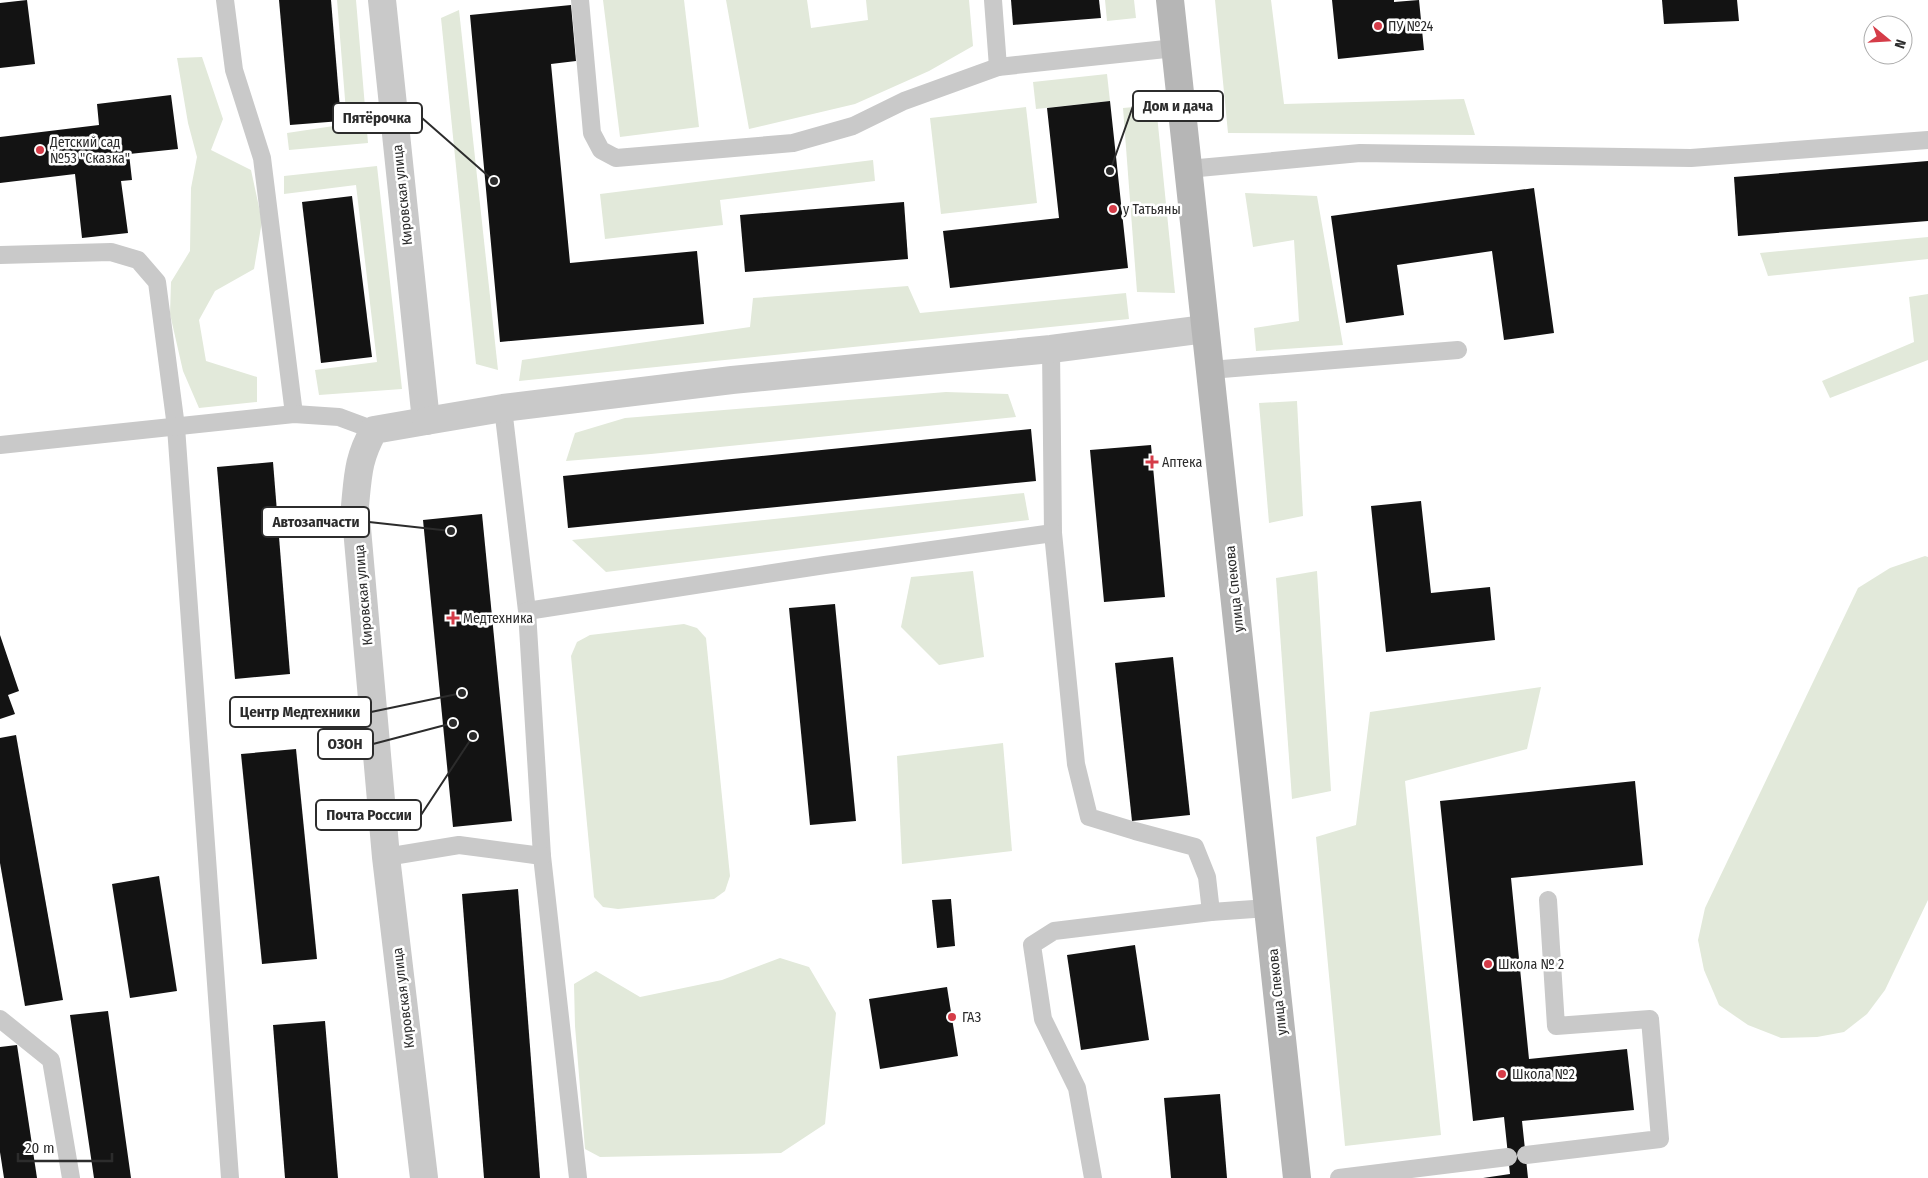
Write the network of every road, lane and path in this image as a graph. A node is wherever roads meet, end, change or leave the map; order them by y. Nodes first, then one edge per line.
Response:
1 (225, 0) edge
2 (580, 0) edge
3 (993, 0) edge
4 (1170, 0) edge
5 (388, 1) edge
6 (1175, 48) junction
7 (998, 66) junction
8 (1928, 140) edge
9 (1188, 169) junction
10 (0, 255) edge
11 (1206, 330) junction
12 (1051, 349) junction
13 (1458, 350) dead end
14 (1210, 370) junction
15 (503, 408) junction
16 (294, 414) junction
17 (426, 421) junction
18 (176, 427) junction
19 (374, 430) junction
20 (0, 445) edge
21 (1053, 533) junction
22 (527, 610) junction
23 (542, 856) junction
24 (386, 857) junction
25 (1548, 900) dead end
26 (1268, 908) junction
27 (1211, 912) junction
28 (0, 1019) edge
29 (1526, 1155) dead end
30 (1508, 1157) dead end
31 (71, 1178) edge
32 (230, 1178) edge
33 (424, 1178) edge
34 (578, 1178) edge
35 (1093, 1178) edge
36 (1297, 1178) edge
37 (1339, 1178) edge

1 - 16 lane
2 - 7 lane
3 - 7 lane
4 - 6 main road, улица Спекова
5 - 17 street, Кировская улица
6 - 7 lane
6 - 9 main road, улица Спекова
8 - 9 lane
9 - 11 main road, улица Спекова
10 - 18 lane
11 - 12 street
11 - 14 main road, улица Спекова
12 - 15 street
12 - 21 lane
13 - 14 lane
14 - 26 main road, улица Спекова
15 - 17 street
15 - 22 lane
16 - 18 lane
16 - 19 lane
17 - 19 street
18 - 20 lane
18 - 32 lane
19 - 24 street, Кировская улица
21 - 22 lane
21 - 27 lane
22 - 23 lane
23 - 24 lane
23 - 34 lane
24 - 33 street, Кировская улица
25 - 29 lane
26 - 27 lane
26 - 36 main road, улица Спекова
27 - 35 lane
28 - 31 lane
30 - 37 lane

